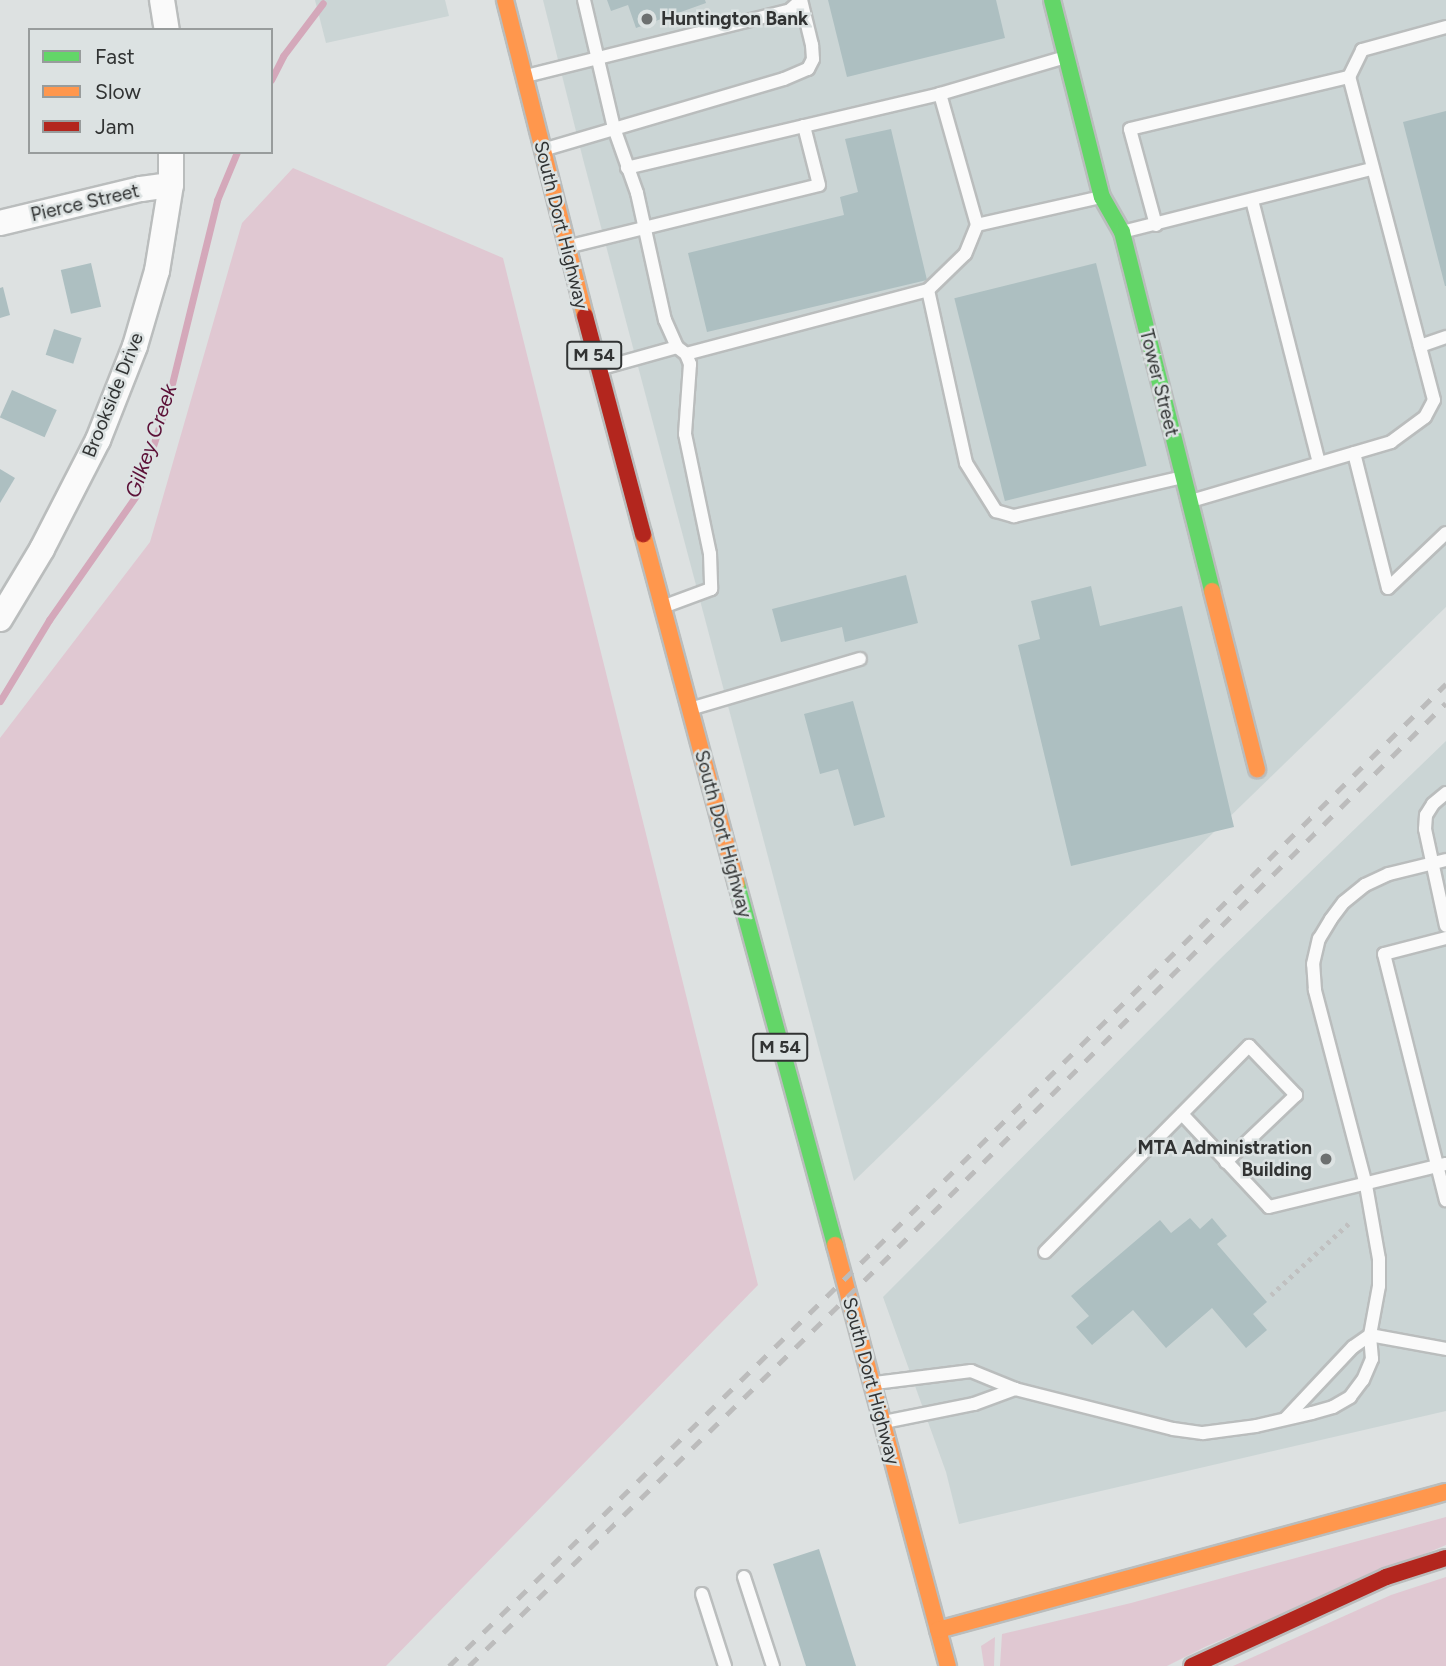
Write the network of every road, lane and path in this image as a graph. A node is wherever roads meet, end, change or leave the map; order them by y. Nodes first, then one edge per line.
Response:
1 (162, 0) edge
2 (505, 0) edge
3 (584, 0) edge
4 (801, 0) edge
5 (1052, 0) edge
6 (1446, 27) edge
7 (167, 28) edge
8 (597, 57) junction
9 (1066, 57) junction
10 (524, 76) junction
11 (1349, 77) junction
12 (940, 94) junction
13 (804, 126) junction
14 (614, 128) junction
15 (542, 150) junction
16 (171, 154) edge
17 (628, 168) junction
18 (1371, 169) junction
19 (171, 185) junction
20 (1102, 197) junction
21 (1252, 200) junction
22 (0, 223) edge
23 (977, 225) junction
24 (1156, 225) junction
25 (644, 227) junction
26 (1122, 232) junction
27 (567, 247) junction
28 (928, 290) junction
29 (1446, 337) edge
30 (1420, 345) junction
31 (682, 351) junction
32 (598, 369) junction
33 (1354, 453) junction
34 (1320, 463) junction
35 (1183, 477) junction
36 (1189, 502) junction
37 (1446, 533) edge
38 (662, 607) junction
39 (1, 614) edge
40 (860, 659) dead end
41 (689, 709) junction
42 (1257, 769) dead end
43 (1446, 793) edge
44 (1446, 860) edge
45 (1433, 863) junction
46 (1446, 926) edge
47 (1446, 939) edge
48 (1182, 1114) junction
49 (1226, 1162) junction
50 (1442, 1165) edge
51 (1366, 1185) junction
52 (1446, 1200) edge
53 (1349, 1223) dead end
54 (1045, 1252) dead end
55 (1271, 1295) dead end
56 (1370, 1335) junction
57 (1446, 1349) edge
58 (871, 1384) junction
59 (1015, 1388) junction
60 (1286, 1418) junction
61 (882, 1422) junction
62 (1446, 1492) edge
63 (1446, 1558) edge
64 (744, 1577) dead end
65 (702, 1594) dead end
66 (938, 1630) junction
67 (725, 1666) edge
68 (773, 1666) edge
69 (948, 1666) edge
70 (1192, 1666) edge

1 - 7 street
2 - 10 main road, South Dort Highway / M 54
3 - 8 lane
4 - 8 lane
4 - 14 lane
5 - 9 main road, Tower Street
6 - 11 lane
8 - 10 lane
8 - 14 lane
9 - 12 lane
9 - 20 main road, Tower Street
10 - 15 main road, South Dort Highway / M 54
11 - 18 lane
11 - 24 lane
12 - 13 lane
12 - 23 lane
13 - 17 lane
13 - 25 lane
14 - 15 lane
14 - 17 lane
15 - 27 main road, South Dort Highway / M 54
16 - 19 street, Brookside Drive
17 - 25 lane
18 - 21 lane
18 - 30 lane
19 - 22 street, Pierce Street
19 - 39 street, Brookside Drive
20 - 23 lane
20 - 26 main road, Tower Street
21 - 24 lane
21 - 34 lane
23 - 28 lane
24 - 26 lane
25 - 27 lane
25 - 31 lane
26 - 35 main road, Tower Street
27 - 32 main road, South Dort Highway / M 54
28 - 31 lane
28 - 35 lane
29 - 30 lane
30 - 33 lane
31 - 32 lane
31 - 38 lane
32 - 38 main road, South Dort Highway / M 54
33 - 34 lane
33 - 37 lane
34 - 36 lane
35 - 36 main road, Tower Street
36 - 42 main road, Tower Street
38 - 41 main road, South Dort Highway / M 54
40 - 41 lane
41 - 58 main road, South Dort Highway / M 54
43 - 45 lane
44 - 45 lane
45 - 46 lane
45 - 51 lane
47 - 50 lane
48 - 49 lane
48 - 49 lane
48 - 54 lane
49 - 51 lane
50 - 51 lane
50 - 52 lane
51 - 56 lane
53 - 55 path
56 - 57 lane
56 - 60 lane
56 - 60 lane
58 - 59 lane
58 - 61 main road, South Dort Highway / M 54
59 - 60 lane
59 - 61 lane
61 - 66 main road, South Dort Highway / M 54
62 - 66 main road
63 - 70 main road
64 - 68 lane
65 - 67 lane
66 - 69 main road, South Dort Highway / M 54

